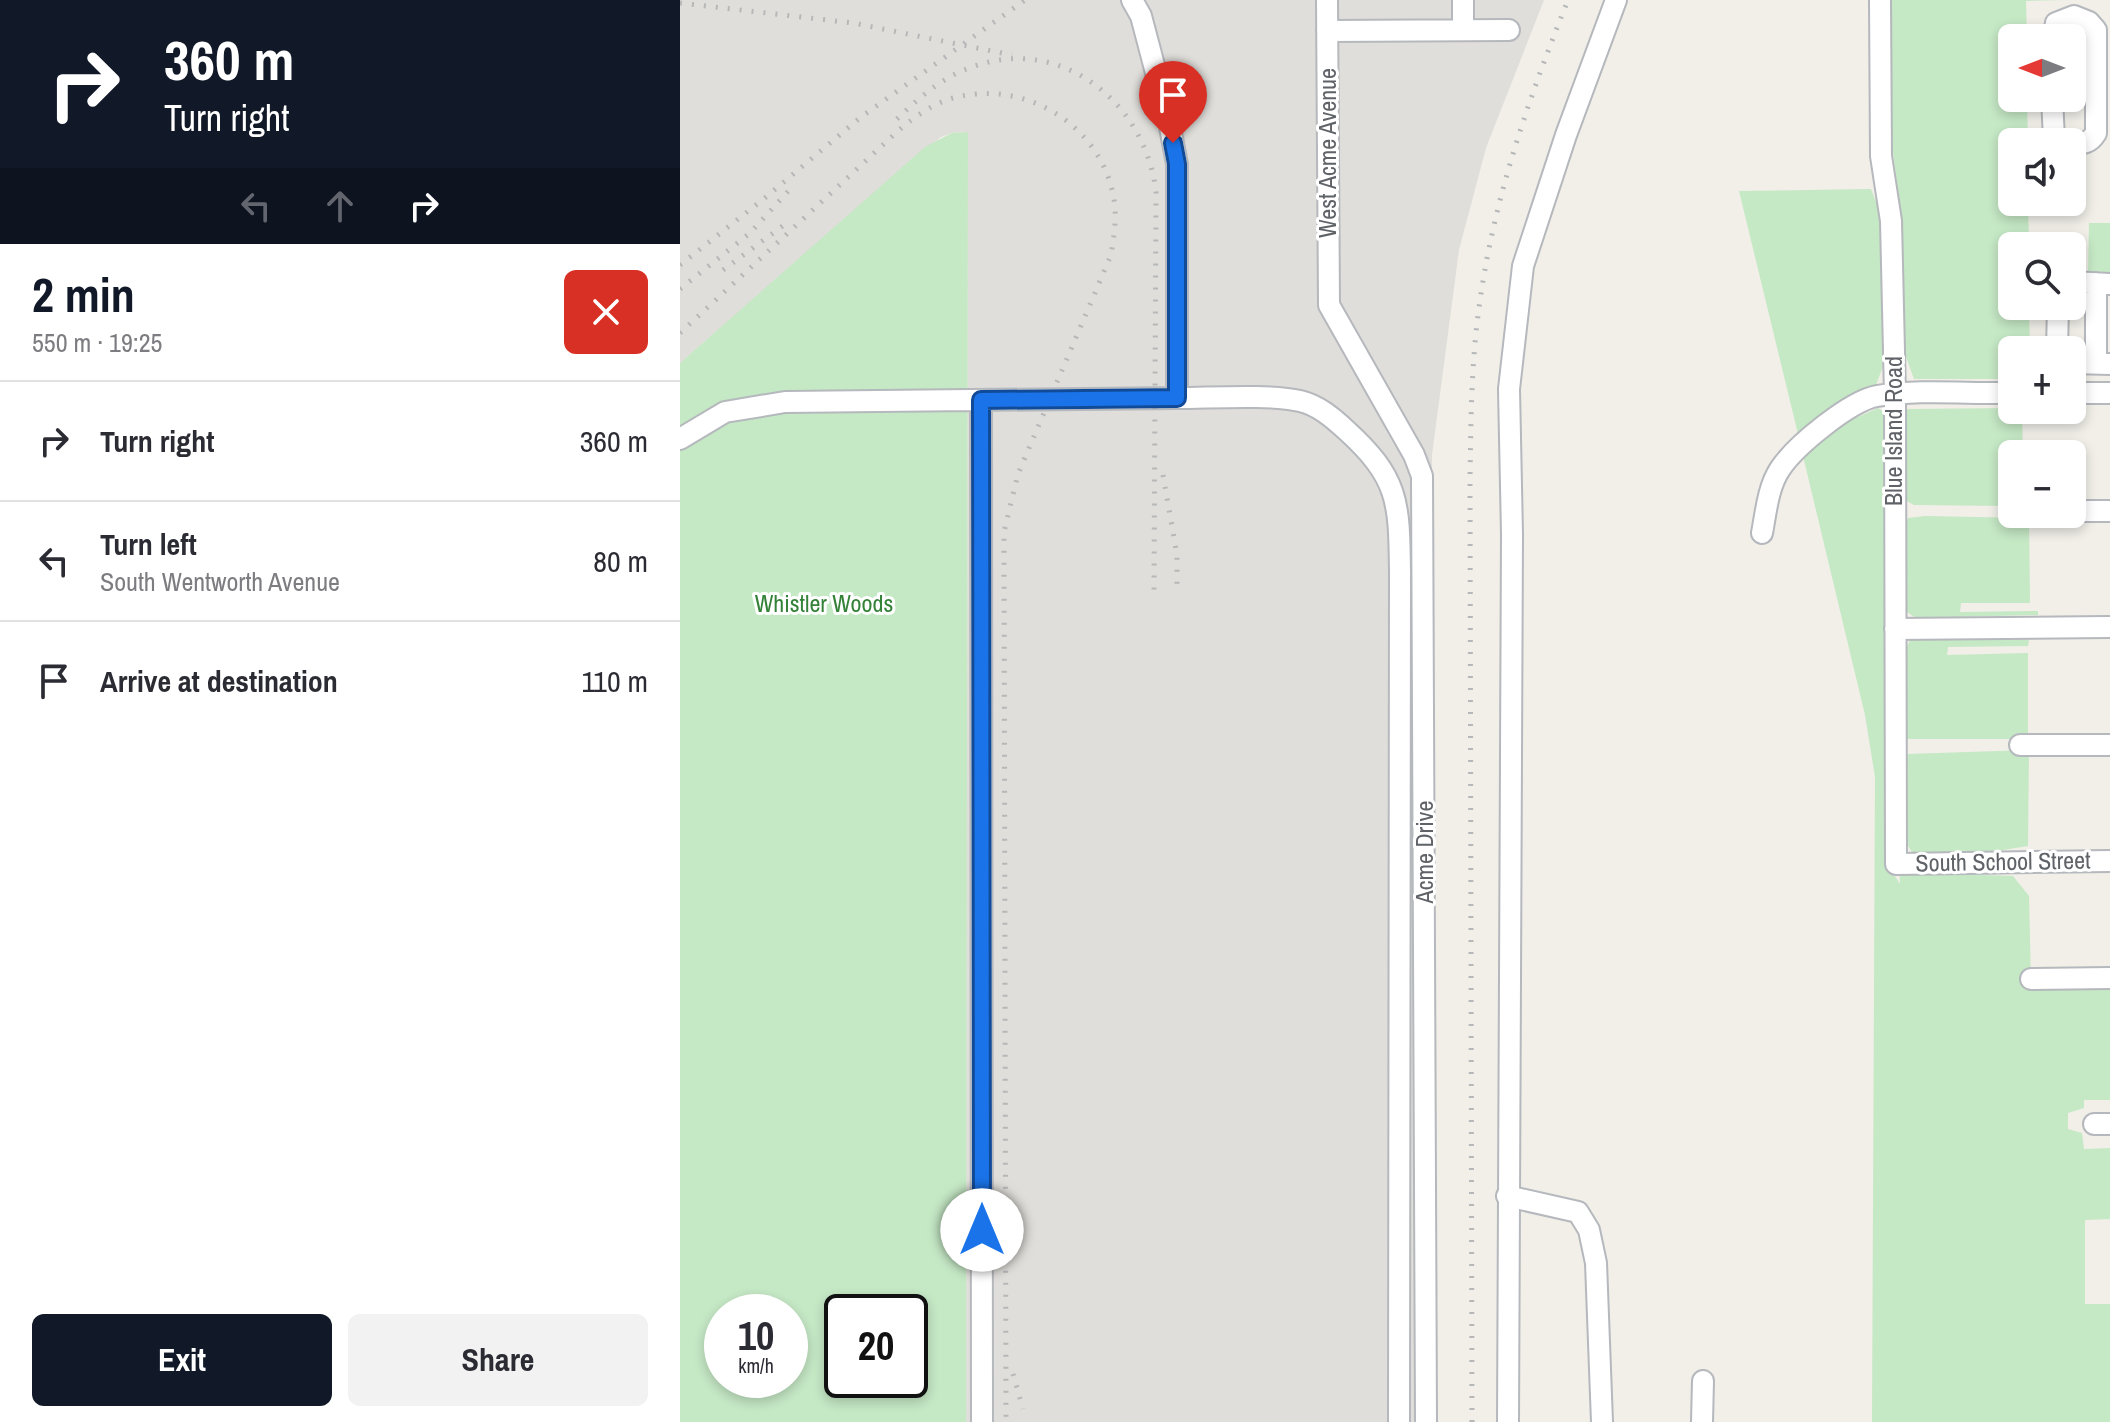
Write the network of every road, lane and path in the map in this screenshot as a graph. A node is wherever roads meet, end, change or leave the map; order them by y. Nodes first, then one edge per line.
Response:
1 (1132, 0) edge
2 (1327, 0) edge
3 (1463, 0) edge
4 (1616, 0) edge
5 (1880, 0) edge
6 (2074, 8) edge
7 (2056, 24) edge
8 (1463, 30) junction
9 (1509, 30) dead end
10 (1327, 31) junction
11 (2086, 143) edge
12 (2103, 283) edge
13 (1329, 305) joint
14 (2103, 364) edge
15 (1998, 393) edge
16 (2086, 393) edge
17 (2110, 393) edge
18 (1895, 395) junction
19 (1177, 398) junction
20 (981, 400) junction
21 (680, 439) edge
22 (2086, 511) edge
23 (2110, 511) edge
24 (1762, 533) dead end
25 (2110, 627) edge
26 (1895, 629) junction
27 (2020, 745) dead end
28 (2110, 745) edge
29 (2110, 861) edge
30 (1896, 864) joint
31 (2110, 978) edge
32 (2031, 979) dead end
33 (1507, 1196) junction
34 (1703, 1381) dead end
35 (982, 1422) edge
36 (1399, 1422) edge
37 (1426, 1422) edge
38 (1508, 1422) edge
39 (1602, 1422) edge
40 (1702, 1422) edge

1 - 19 street
2 - 10 street, West Acme Avenue
3 - 8 street
4 - 33 street
5 - 18 street, Blue Island Road
6 - 7 street
6 - 11 street
8 - 9 street
8 - 10 street
10 - 13 street, West Acme Avenue
12 - 14 street
13 - 37 street, Acme Drive
15 - 18 street
16 - 17 street
18 - 24 street
18 - 26 street, Blue Island Road
19 - 20 street
19 - 36 street
20 - 21 street
20 - 35 street
22 - 23 street
25 - 26 street
26 - 30 street, Blue Island Road
27 - 28 street
29 - 30 street, South School Street
31 - 32 street
33 - 38 street
33 - 39 street
34 - 40 street

